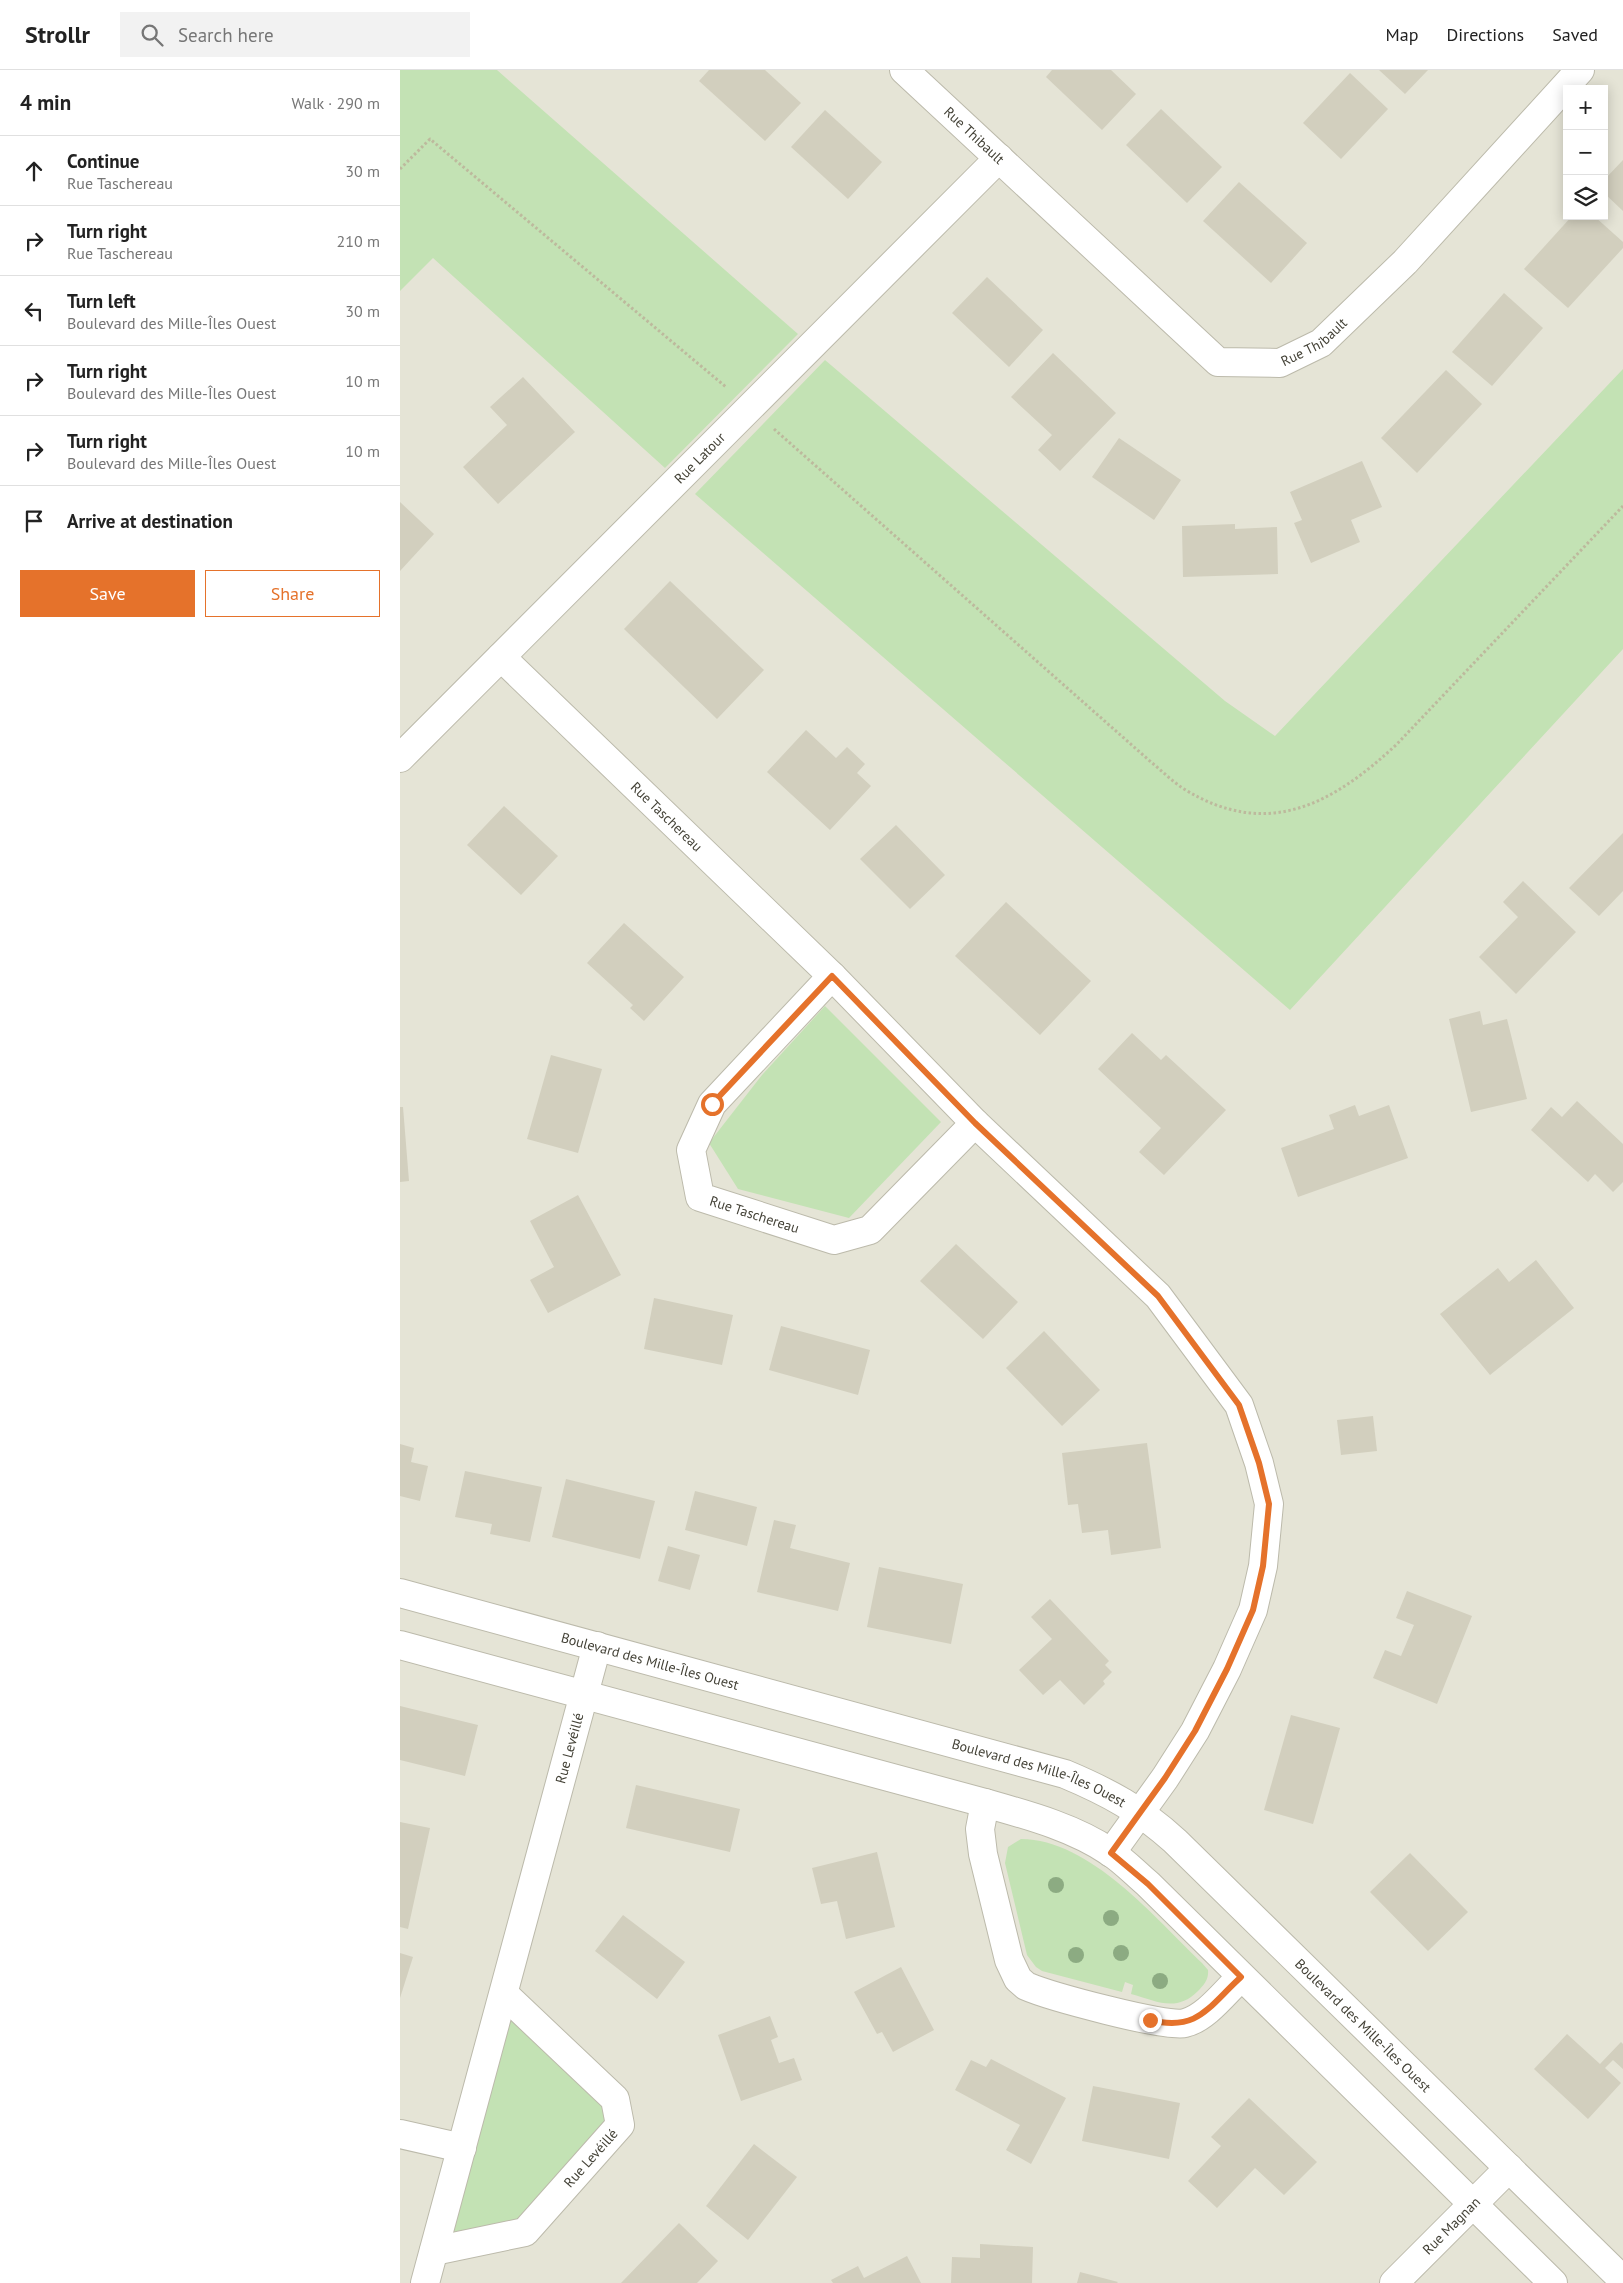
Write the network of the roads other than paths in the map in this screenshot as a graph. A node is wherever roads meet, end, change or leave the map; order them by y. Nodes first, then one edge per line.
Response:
1 (904, 70) edge
2 (1580, 70) edge
3 (999, 158) junction
4 (501, 657) junction
5 (400, 758) edge
6 (832, 976) junction
7 (975, 1123) junction
8 (400, 1593) edge
9 (400, 1645) edge
10 (597, 1646) junction
11 (583, 1695) junction
12 (985, 1803) junction
13 (1141, 1812) junction
14 (1111, 1853) junction
15 (1241, 1977) junction
16 (504, 1994) junction
17 (400, 2134) edge
18 (462, 2148) junction
19 (1509, 2168) junction
20 (1474, 2204) junction
21 (434, 2251) junction
22 (1623, 2280) edge
23 (425, 2283) edge
24 (1394, 2283) edge
25 (1553, 2283) edge

1 - 3 street, Rue Thibault
2 - 3 street, Rue Thibault
3 - 4 street, Rue Latour
4 - 5 street, Rue Latour
4 - 6 street, Rue Taschereau
6 - 7 street, Rue Taschereau
6 - 7 street, Rue Taschereau
7 - 13 street, Rue Taschereau
8 - 10 street, Boulevard des Mille-Îles Ouest
9 - 11 street
10 - 11 street, Rue Levéillé
10 - 13 street, Boulevard des Mille-Îles Ouest
11 - 12 street
11 - 16 street, Rue Levéillé
12 - 14 street
12 - 15 street
13 - 14 street, Rue Taschereau
13 - 19 street, Boulevard des Mille-Îles Ouest
14 - 15 street
15 - 20 street
16 - 18 street, Rue Levéillé
16 - 21 street, Rue Levéillé
17 - 18 street
18 - 21 street, Rue Levéillé
19 - 20 street, Rue Magnan
19 - 22 street, Boulevard des Mille-Îles Ouest
20 - 24 street, Rue Magnan
20 - 25 street
21 - 23 street, Rue Levéillé

